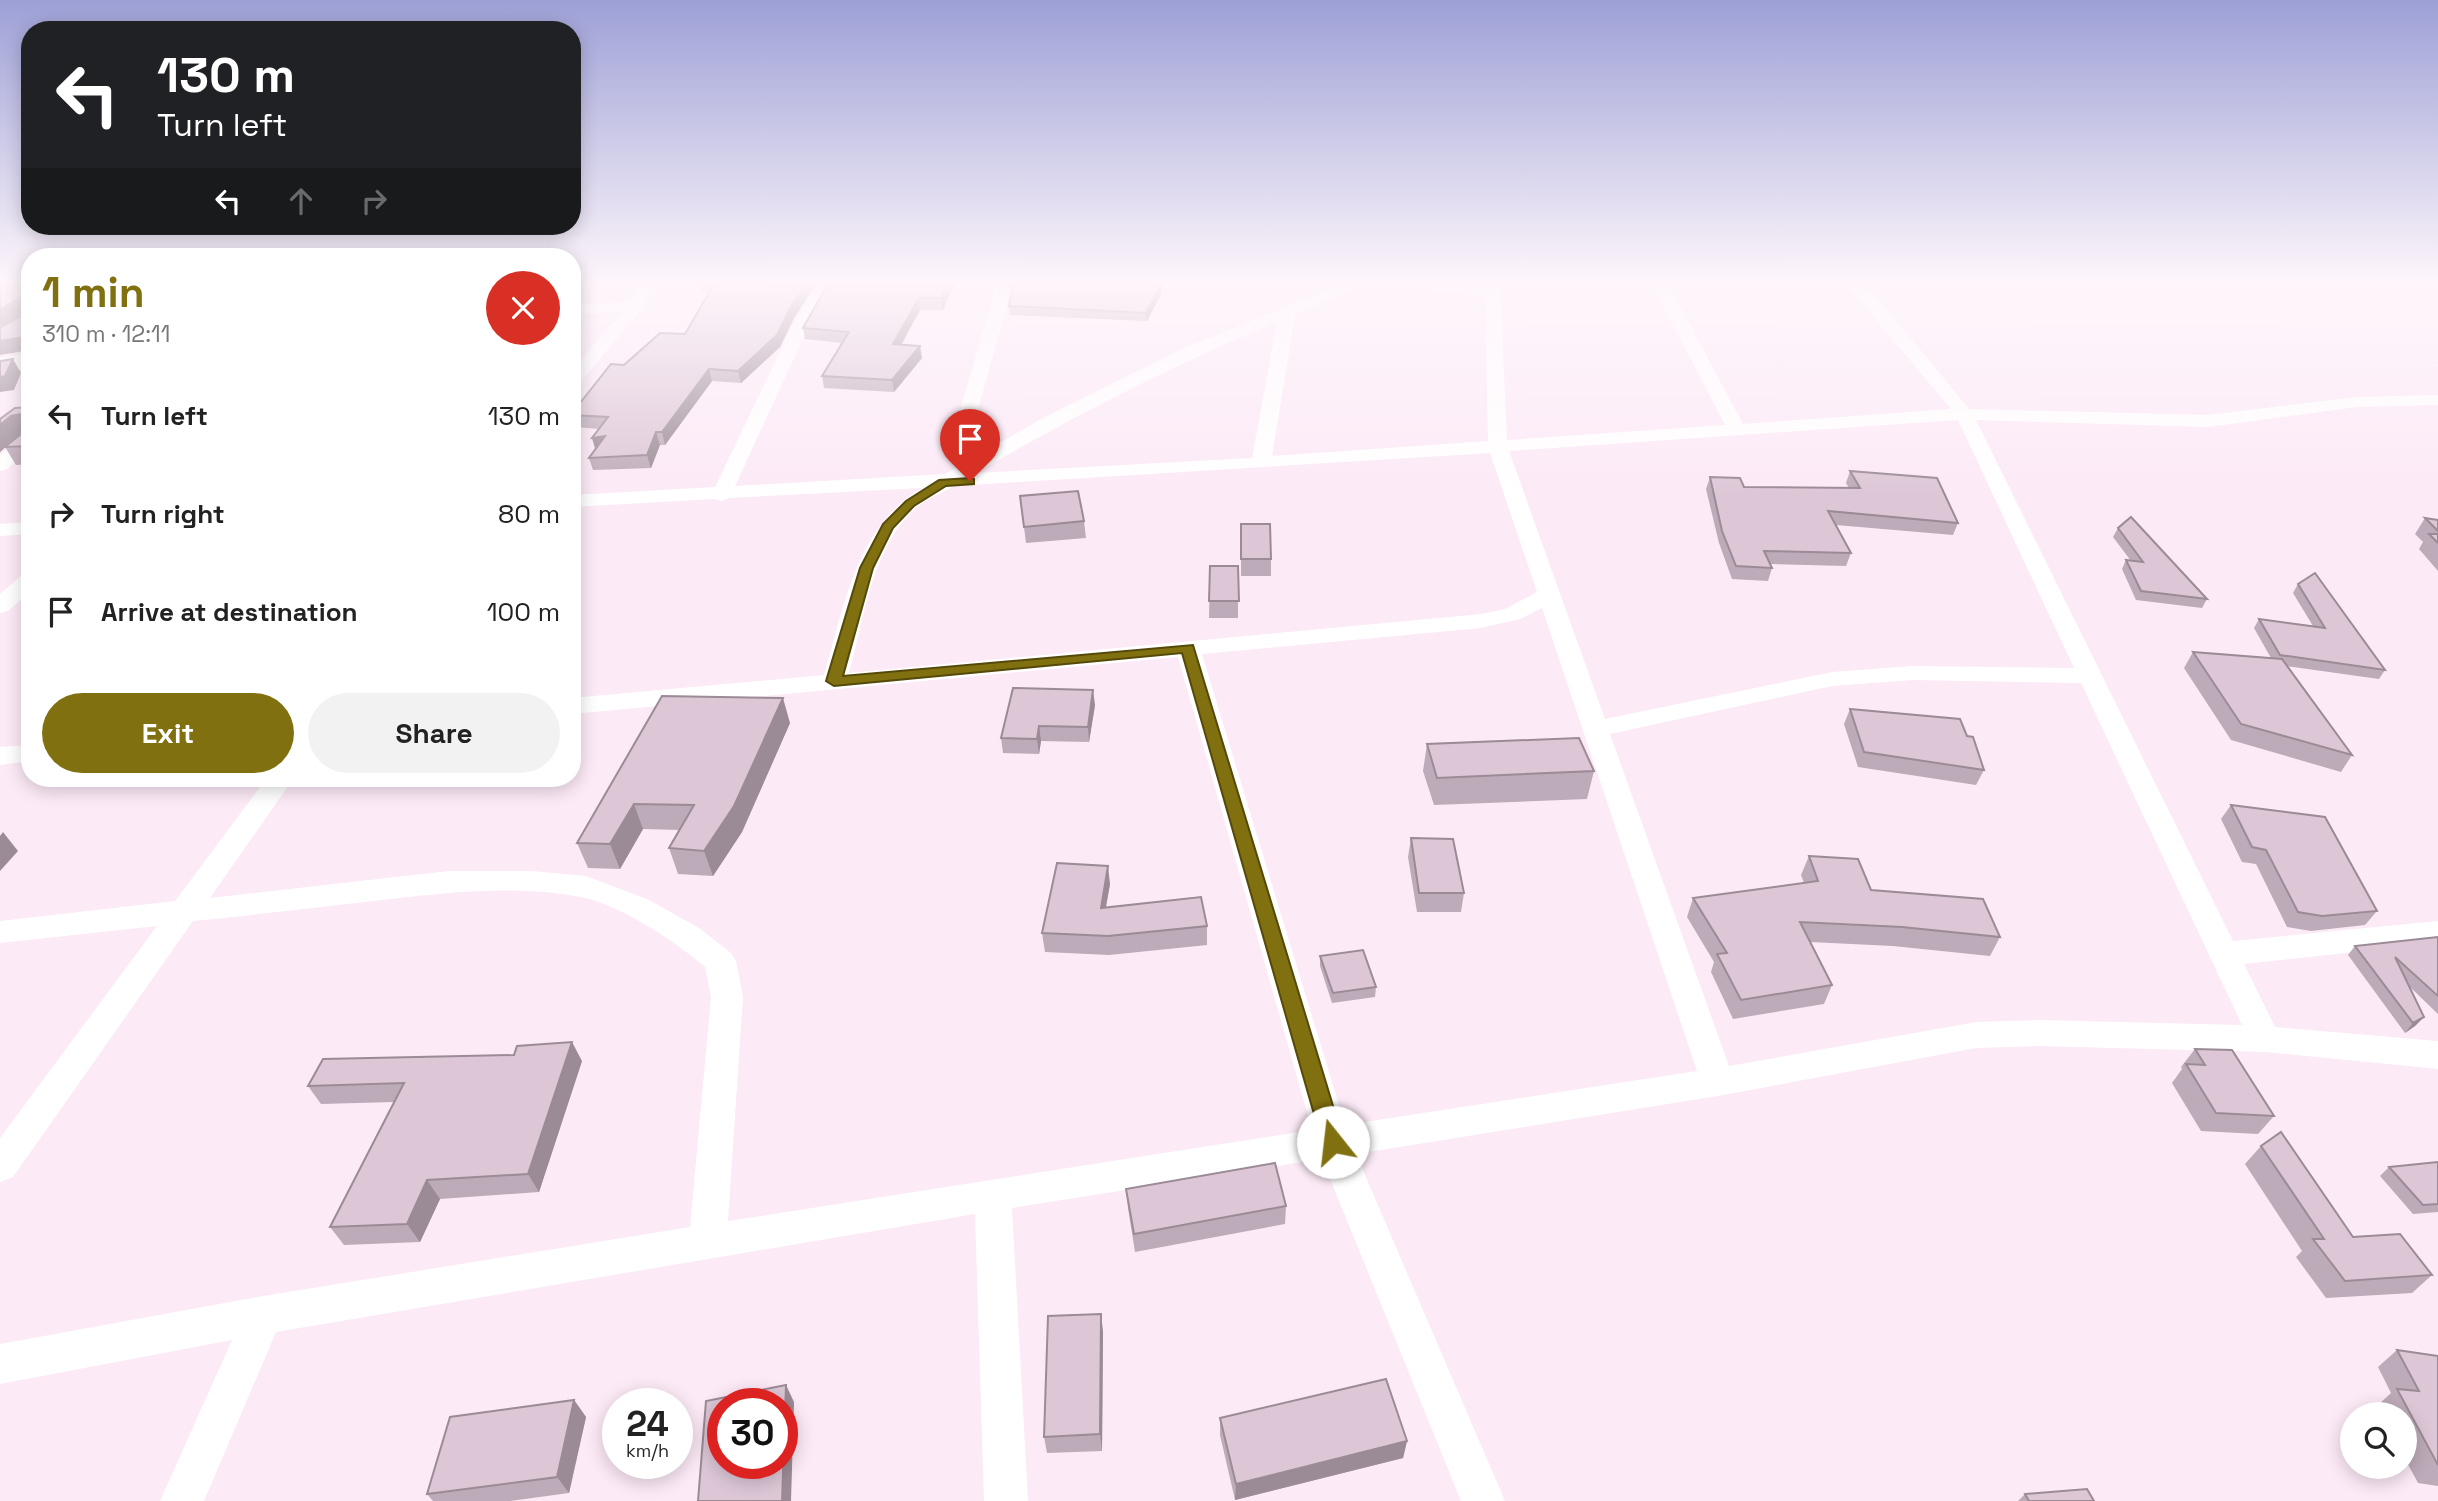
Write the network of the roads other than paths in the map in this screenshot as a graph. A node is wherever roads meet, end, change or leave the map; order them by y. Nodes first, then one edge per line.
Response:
1 (595, 354) edge
2 (787, 354) edge
3 (985, 354) edge
4 (1186, 354) edge
5 (1280, 354) edge
6 (1495, 354) edge
7 (1697, 354) edge
8 (1915, 354) edge
9 (21, 362) edge
10 (0, 366) edge
11 (581, 371) edge
12 (2436, 403) edge
13 (1964, 414) junction
14 (1738, 431) junction
15 (21, 447) edge
16 (1498, 447) junction
17 (982, 459) junction
18 (1261, 463) junction
19 (0, 465) edge
20 (943, 483) junction
21 (721, 495) junction
22 (581, 502) edge
23 (21, 529) edge
24 (0, 530) edge
25 (21, 588) edge
26 (1549, 595) junction
27 (0, 606) edge
28 (1188, 648) junction
29 (2090, 677) junction
30 (834, 681) junction
31 (581, 705) edge
32 (1595, 729) junction
33 (21, 754) edge
34 (0, 756) edge
35 (274, 787) edge
36 (185, 911) junction
37 (0, 932) edge
38 (2438, 932) edge
39 (2224, 954) junction
40 (2264, 1039) junction
41 (2438, 1055) edge
42 (1718, 1083) junction
43 (1333, 1142) junction
44 (0, 1166) edge
45 (993, 1195) junction
46 (708, 1241) junction
47 (263, 1315) junction
48 (0, 1364) edge
49 (181, 1501) edge
50 (1006, 1501) edge
51 (1483, 1501) edge

1 - 11 street
2 - 21 street
3 - 17 street
4 - 17 street
5 - 18 street
6 - 16 street
7 - 14 street
8 - 13 street
9 - 10 main road
12 - 13 street
13 - 14 street
13 - 29 street
14 - 16 street
15 - 19 street
16 - 18 street
16 - 26 street
17 - 20 street
18 - 20 street
20 - 21 street
20 - 30 street
21 - 22 street
23 - 24 street
25 - 27 street
26 - 28 street
26 - 32 street
28 - 30 street
28 - 43 street
29 - 32 street
29 - 39 street
30 - 31 street
32 - 42 street
33 - 34 street
35 - 36 street
36 - 37 street
36 - 44 street
36 - 46 street
38 - 39 street
39 - 40 street
40 - 41 street
40 - 42 street
42 - 43 street
43 - 45 street
43 - 51 street
45 - 46 street
45 - 50 street
46 - 47 street
47 - 48 street
47 - 49 street

